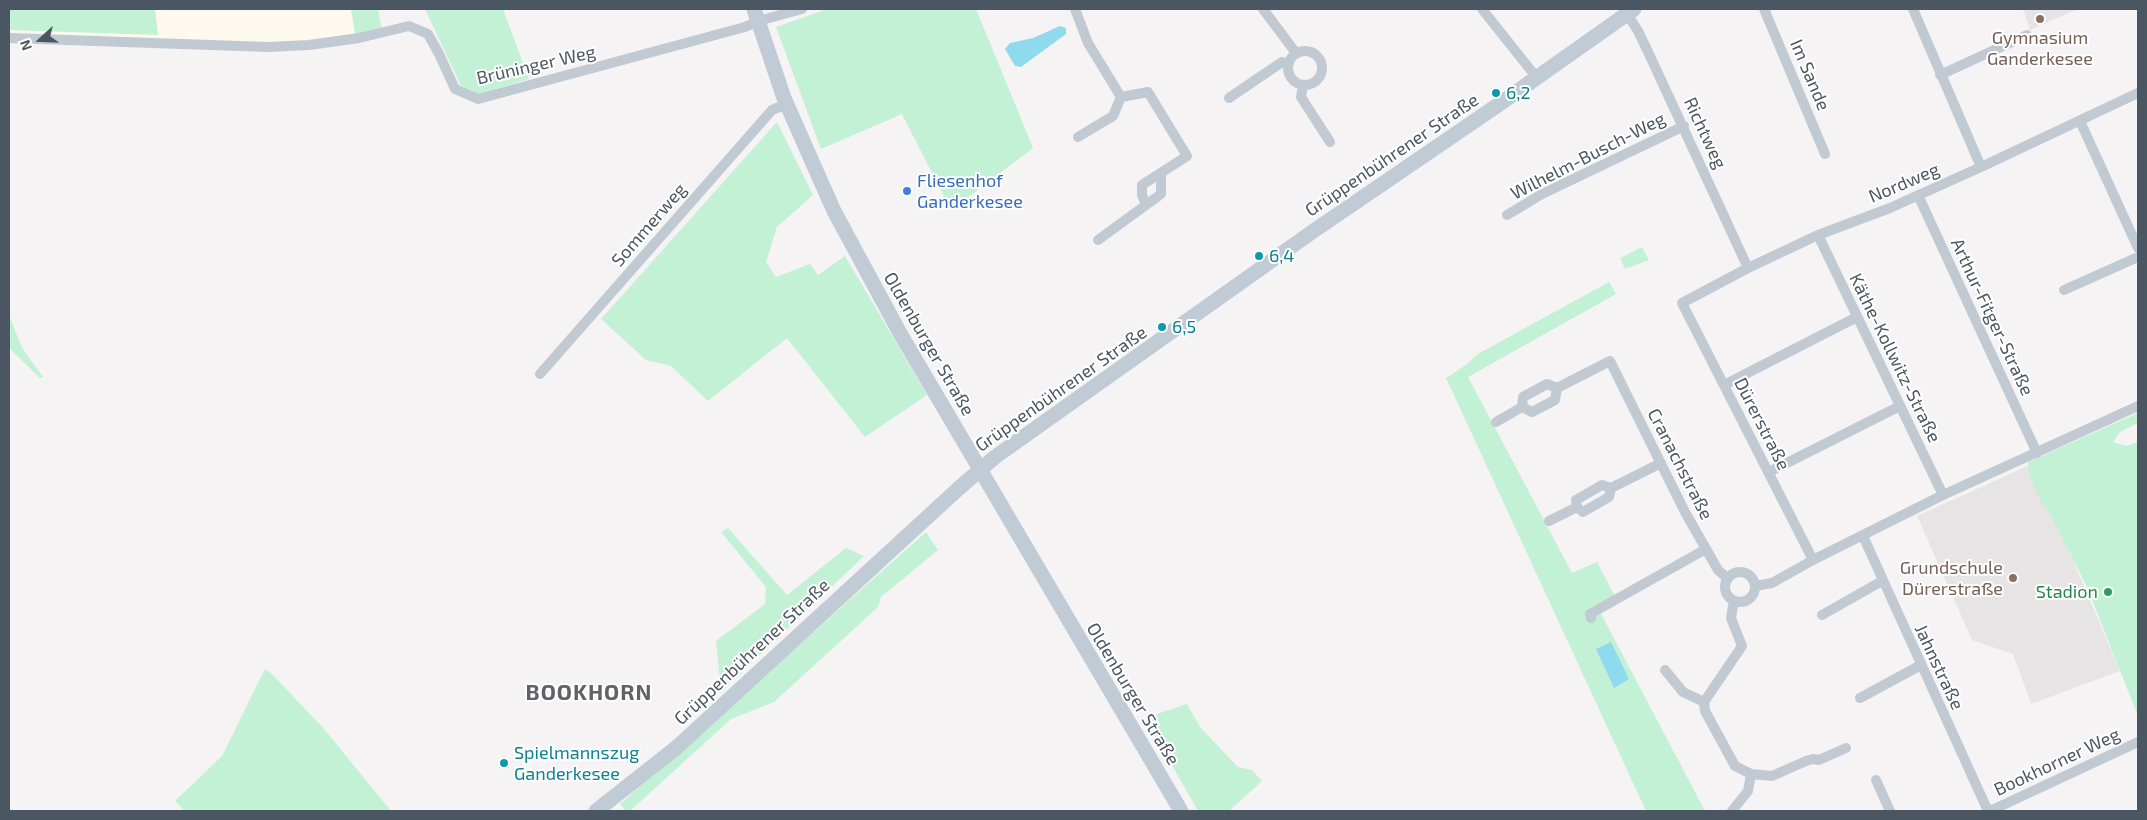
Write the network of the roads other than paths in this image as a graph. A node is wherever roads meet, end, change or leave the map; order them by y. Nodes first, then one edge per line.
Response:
1 (802, 9) edge
2 (1075, 9) edge
3 (1263, 9) edge
4 (1482, 9) edge
5 (1764, 9) edge
6 (1913, 9) edge
7 (1630, 11) edge
8 (756, 15) edge
9 (2027, 35) dead end
10 (9, 38) edge
11 (1296, 53) junction
12 (1288, 65) junction
13 (1940, 75) junction
14 (1537, 78) junction
15 (1303, 85) junction
16 (2138, 92) edge
17 (1121, 97) junction
18 (1229, 98) dead end
19 (787, 104) junction
20 (2080, 121) junction
21 (1684, 126) junction
22 (1078, 137) dead end
23 (1330, 142) dead end
24 (1825, 154) dead end
25 (1981, 168) junction
26 (1161, 174) junction
27 (1918, 195) junction
28 (1146, 205) junction
29 (1507, 215) dead end
30 (1818, 235) junction
31 (1098, 240) dead end
32 (2138, 248) edge
33 (2138, 258) edge
34 (1748, 268) junction
35 (2064, 290) dead end
36 (1682, 302) joint
37 (1857, 317) junction
38 (540, 374) dead end
39 (1724, 385) junction
40 (1556, 388) junction
41 (1900, 406) junction
42 (2138, 406) edge
43 (1522, 407) junction
44 (1496, 422) dead end
45 (2037, 453) junction
46 (1661, 463) junction
47 (980, 470) junction
48 (1769, 472) junction
49 (1943, 495) junction
50 (1549, 521) dead end
51 (1862, 536) junction
52 (1706, 549) junction
53 (1813, 560) junction
54 (1727, 578) junction
55 (1882, 582) junction
56 (1756, 586) junction
57 (1734, 601) junction
58 (1822, 615) dead end
59 (1591, 618) dead end
60 (1921, 666) junction
61 (1665, 670) dead end
62 (1860, 698) dead end
63 (1704, 702) junction
64 (2138, 742) edge
65 (1846, 748) dead end
66 (1751, 774) junction
67 (1876, 780) dead end
68 (596, 811) edge
69 (1181, 811) edge
70 (1732, 811) edge
71 (1890, 811) edge
72 (1989, 811) edge

1 - 8 street, Brüninger Weg
2 - 17 street
3 - 11 street
4 - 14 street
5 - 24 street, Im Sande
6 - 13 street
7 - 14 street, Grüppenbührener Straße
7 - 21 street, Richtweg
8 - 10 street, Brüninger Weg
8 - 19 street, Oldenburger Straße
9 - 13 street
11 - 12 street
11 - 15 street
12 - 15 street
12 - 18 street
13 - 25 street
14 - 47 street, Grüppenbührener Straße
15 - 23 street
16 - 20 street, Nordweg
17 - 22 street
17 - 26 street
19 - 38 street, Sommerweg
19 - 47 street, Oldenburger Straße
20 - 25 street, Nordweg
20 - 32 street
21 - 29 street, Wilhelm-Busch-Weg
21 - 34 street, Richtweg
25 - 27 street, Nordweg
26 - 28 street
26 - 28 street
27 - 30 street, Nordweg
27 - 45 street, Arthur-Fitger-Straße
28 - 31 street
30 - 34 street, Nordweg
30 - 37 street, Käthe-Kollwitz-Straße
33 - 35 street
34 - 36 street, Nordweg
36 - 39 street, Dürerstraße
37 - 39 street
37 - 41 street, Käthe-Kollwitz-Straße
39 - 48 street, Dürerstraße
40 - 43 street
40 - 43 street
40 - 46 street, Cranachstraße
41 - 48 street
41 - 49 street, Käthe-Kollwitz-Straße
42 - 45 street
43 - 44 street
45 - 49 street
46 - 50 street
46 - 52 street, Cranachstraße
47 - 68 street, Grüppenbührener Straße
47 - 69 street, Oldenburger Straße
48 - 53 street, Dürerstraße
49 - 51 street
51 - 53 street
51 - 55 street, Jahnstraße
52 - 54 street, Cranachstraße
52 - 59 street
53 - 56 street
54 - 56 street
54 - 57 street
55 - 58 street
55 - 60 street, Jahnstraße
56 - 57 street
57 - 63 street
60 - 62 street
60 - 72 street, Jahnstraße
61 - 63 street
63 - 66 street
64 - 72 street, Bookhorner Weg
65 - 66 street
66 - 70 street
67 - 71 street

